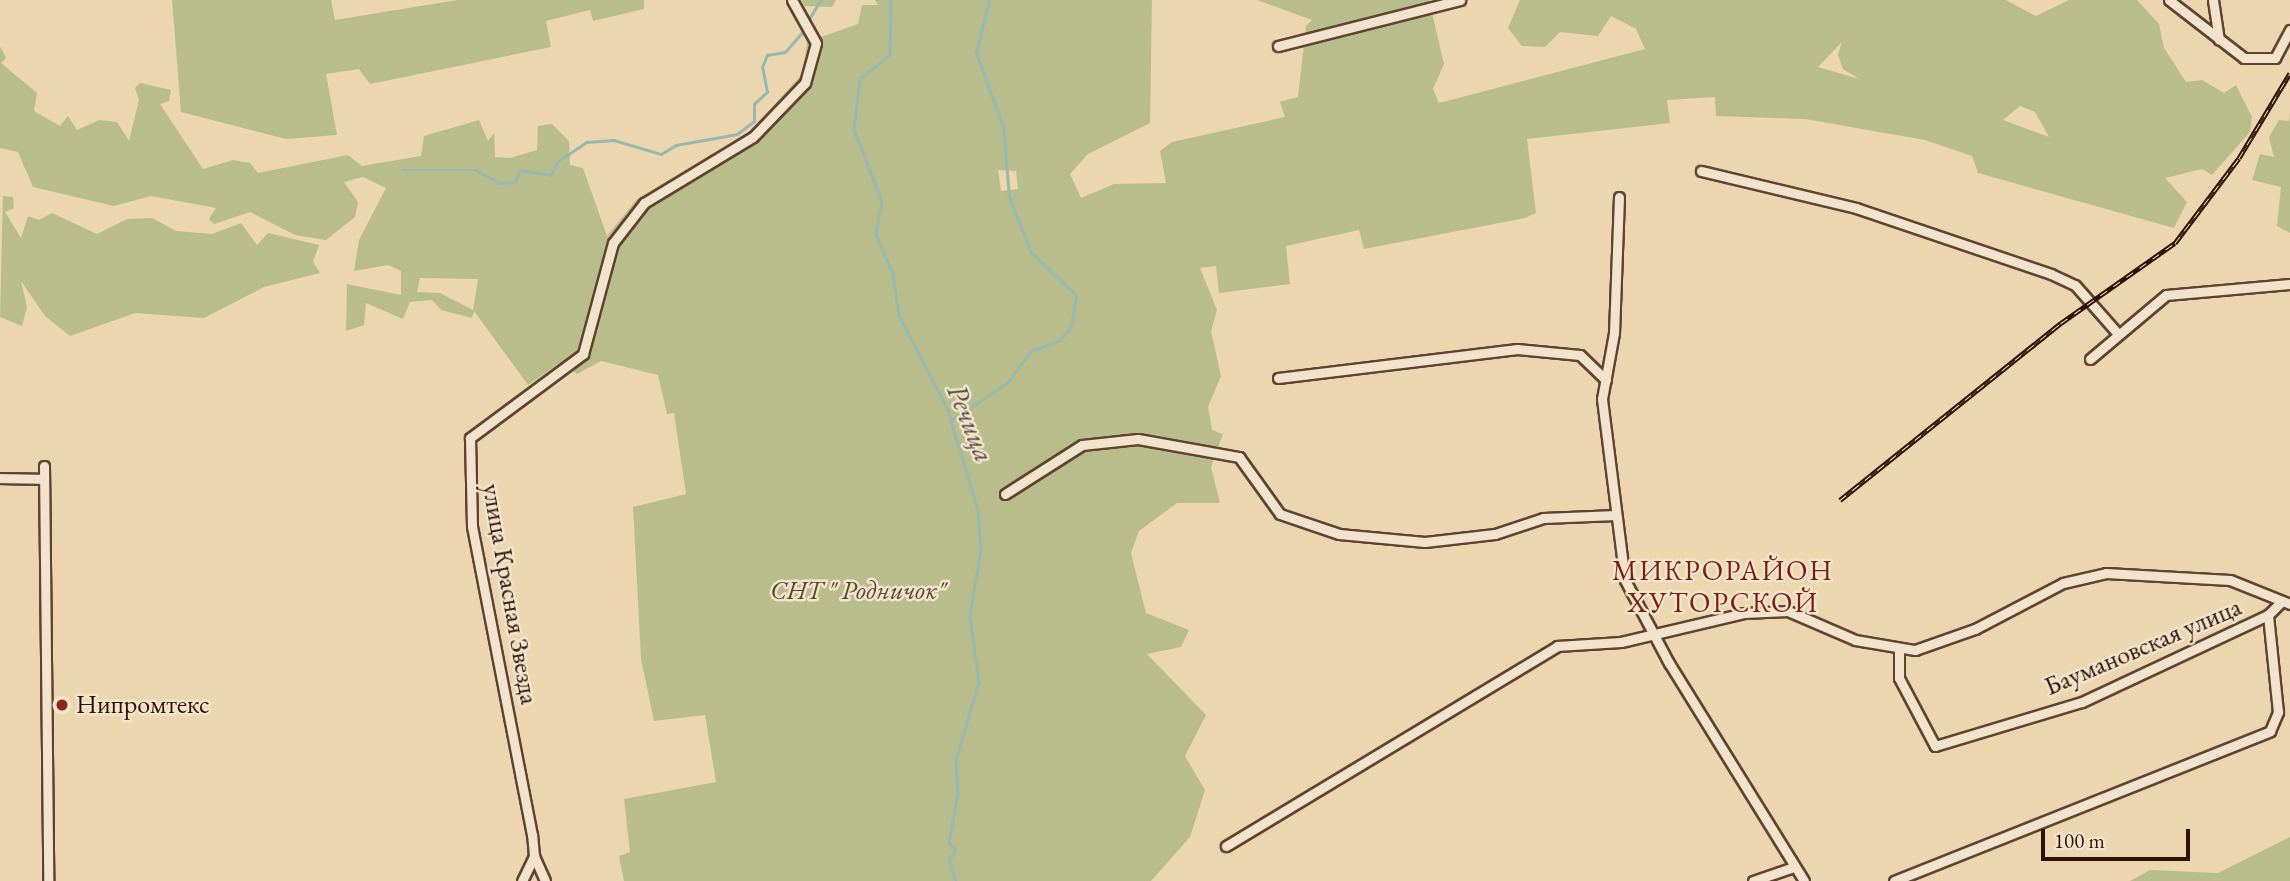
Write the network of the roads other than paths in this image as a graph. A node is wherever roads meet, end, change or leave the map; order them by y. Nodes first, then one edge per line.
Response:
1 (1460, 0) edge
2 (2169, 0) edge
3 (2213, 0) edge
4 (793, 3) edge
5 (2290, 30) edge
6 (2219, 40) junction
7 (1278, 46) dead end
8 (1701, 171) dead end
9 (1619, 197) dead end
10 (2290, 284) edge
11 (2118, 334) junction
12 (2090, 359) dead end
13 (1278, 378) dead end
14 (1606, 380) junction
15 (44, 466) dead end
16 (0, 478) edge
17 (44, 479) junction
18 (1005, 494) dead end
19 (1616, 515) junction
20 (2286, 603) edge
21 (2268, 615) junction
22 (1655, 633) junction
23 (1899, 649) junction
24 (1226, 846) dead end
25 (534, 856) junction
26 (1791, 868) junction
27 (48, 881) edge
28 (522, 881) edge
29 (545, 881) edge
30 (1753, 881) edge
31 (1804, 881) edge
32 (1894, 881) edge

1 - 7 street
2 - 6 street
3 - 6 street
4 - 25 street, улица Красная Звезда
5 - 6 street
8 - 11 street
9 - 14 street
10 - 11 street
11 - 12 street
13 - 14 street
14 - 19 street
15 - 17 street
16 - 17 street
17 - 27 street
18 - 19 street
19 - 22 street
20 - 21 street
20 - 23 street
21 - 23 street, Баумановская улица
21 - 32 street
22 - 23 street
22 - 24 street
22 - 26 street
25 - 28 street
25 - 29 street, улица Красная Звезда
26 - 30 street
26 - 31 street

